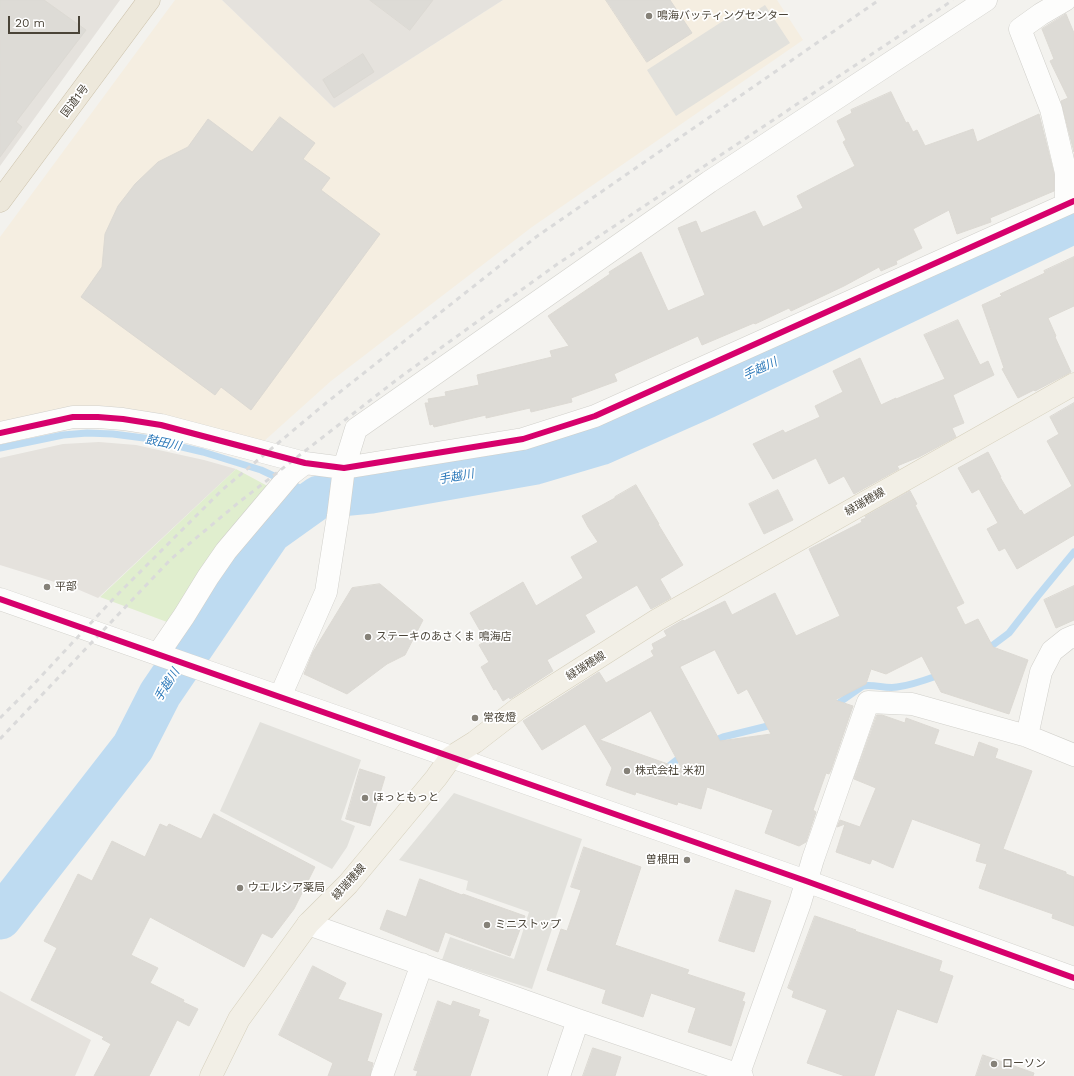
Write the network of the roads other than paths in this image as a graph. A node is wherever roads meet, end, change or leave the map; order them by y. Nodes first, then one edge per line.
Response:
1 (149, 0) edge
2 (986, 0) edge
3 (1065, 0) edge
4 (0, 201) edge
5 (1070, 202) edge
6 (1074, 384) edge
7 (0, 433) edge
8 (298, 469) junction
9 (343, 471) junction
10 (0, 599) edge
11 (1074, 636) edge
12 (161, 656) junction
13 (280, 697) junction
14 (1027, 736) junction
15 (1074, 755) edge
16 (451, 758) junction
17 (806, 881) junction
18 (308, 924) junction
19 (422, 964) junction
20 (1074, 978) edge
21 (578, 1020) junction
22 (211, 1076) edge
23 (382, 1076) edge
24 (559, 1076) edge
25 (739, 1076) edge

1 - 4 highway, 国道1号
2 - 9 street
3 - 5 street
5 - 9 street
6 - 16 main road, 緑瑞穂線
7 - 8 street
8 - 9 street
8 - 12 street
9 - 13 street
10 - 12 street
11 - 14 street
12 - 13 street
13 - 16 street
14 - 15 street
14 - 17 street
16 - 17 street
16 - 18 main road, 緑瑞穂線
17 - 20 street
17 - 25 street
18 - 19 street
18 - 22 main road, 緑瑞穂線
19 - 21 street
19 - 23 street
21 - 24 street
21 - 25 street

